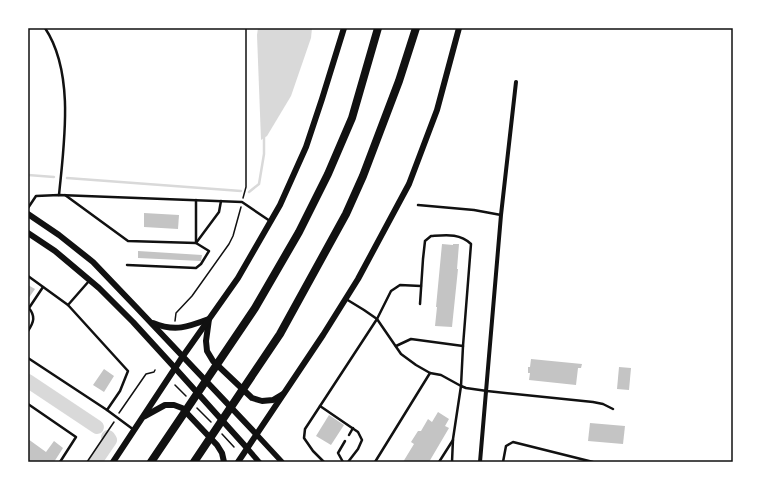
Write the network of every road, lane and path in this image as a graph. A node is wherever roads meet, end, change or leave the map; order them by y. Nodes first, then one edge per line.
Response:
1 (45, 28) edge
2 (246, 28) edge
3 (344, 28) edge
4 (378, 28) edge
5 (416, 28) edge
6 (459, 28) edge
7 (516, 82) dead end
8 (59, 195) junction
9 (65, 195) junction
10 (196, 200) junction
11 (221, 201) junction
12 (242, 202) junction
13 (418, 205) dead end
14 (28, 208) edge
15 (28, 214) edge
16 (501, 215) junction
17 (271, 221) junction
18 (28, 233) edge
19 (196, 243) junction
20 (127, 265) dead end
21 (28, 276) edge
22 (90, 280) junction
23 (421, 286) junction
24 (43, 287) junction
25 (345, 299) junction
26 (420, 304) dead end
27 (68, 305) junction
28 (29, 307) edge
29 (209, 319) junction
30 (377, 319) junction
31 (150, 322) junction
32 (176, 324) dead end
33 (28, 331) edge
34 (396, 346) junction
35 (463, 346) junction
36 (183, 356) junction
37 (28, 358) edge
38 (175, 368) junction
39 (430, 373) junction
40 (175, 385) dead end
41 (461, 386) junction
42 (487, 391) junction
43 (284, 393) junction
44 (186, 396) dead end
45 (28, 404) edge
46 (320, 406) junction
47 (196, 407) dead end
48 (613, 409) dead end
49 (107, 410) junction
50 (142, 417) junction
51 (213, 424) dead end
52 (353, 428) junction
53 (134, 430) junction
54 (218, 430) dead end
55 (257, 434) junction
56 (349, 435) dead end
57 (453, 439) junction
58 (345, 441) dead end
59 (234, 447) dead end
60 (247, 448) junction
61 (60, 462) edge
62 (113, 462) edge
63 (151, 462) edge
64 (194, 462) edge
65 (224, 462) edge
66 (238, 462) edge
67 (259, 462) edge
68 (282, 462) edge
69 (324, 462) edge
70 (343, 462) edge
71 (348, 462) edge
72 (375, 462) edge
73 (439, 462) edge
74 (452, 462) edge
75 (480, 462) edge
76 (503, 462) edge
77 (593, 462) edge

1 - 8 lane
2 - 12 path
3 - 17 main road
4 - 63 highway
5 - 64 highway
6 - 25 main road
7 - 16 street
8 - 9 lane
8 - 14 lane
9 - 10 lane
9 - 19 lane
10 - 11 lane
10 - 19 lane
11 - 12 lane
11 - 19 lane
12 - 17 lane
12 - 32 path
13 - 16 lane
15 - 31 main road
16 - 42 street
17 - 29 main road
18 - 22 main road
19 - 20 lane
21 - 24 lane
22 - 27 lane
22 - 38 main road
23 - 26 lane
23 - 30 lane
23 - 35 lane
24 - 27 lane
24 - 28 lane
25 - 30 lane
25 - 43 main road
27 - 49 lane
28 - 33 lane
29 - 31 main road
29 - 36 main road
29 - 43 main road
30 - 34 lane
30 - 46 lane
31 - 36 main road
34 - 35 lane
34 - 39 lane
35 - 41 lane
36 - 38 main road
36 - 55 main road
37 - 49 lane
38 - 50 main road
38 - 60 main road
39 - 41 lane
39 - 72 lane
40 - 44 path
41 - 42 lane
41 - 57 lane
42 - 48 lane
42 - 75 street
43 - 55 main road
45 - 61 lane
46 - 52 lane
46 - 69 lane
47 - 51 path
49 - 53 lane
50 - 53 main road
50 - 65 main road
52 - 56 lane
52 - 71 lane
53 - 62 main road
54 - 59 path
55 - 60 main road
55 - 68 street
57 - 73 lane
57 - 74 lane
58 - 70 lane
60 - 66 main road
60 - 67 street
76 - 77 lane

